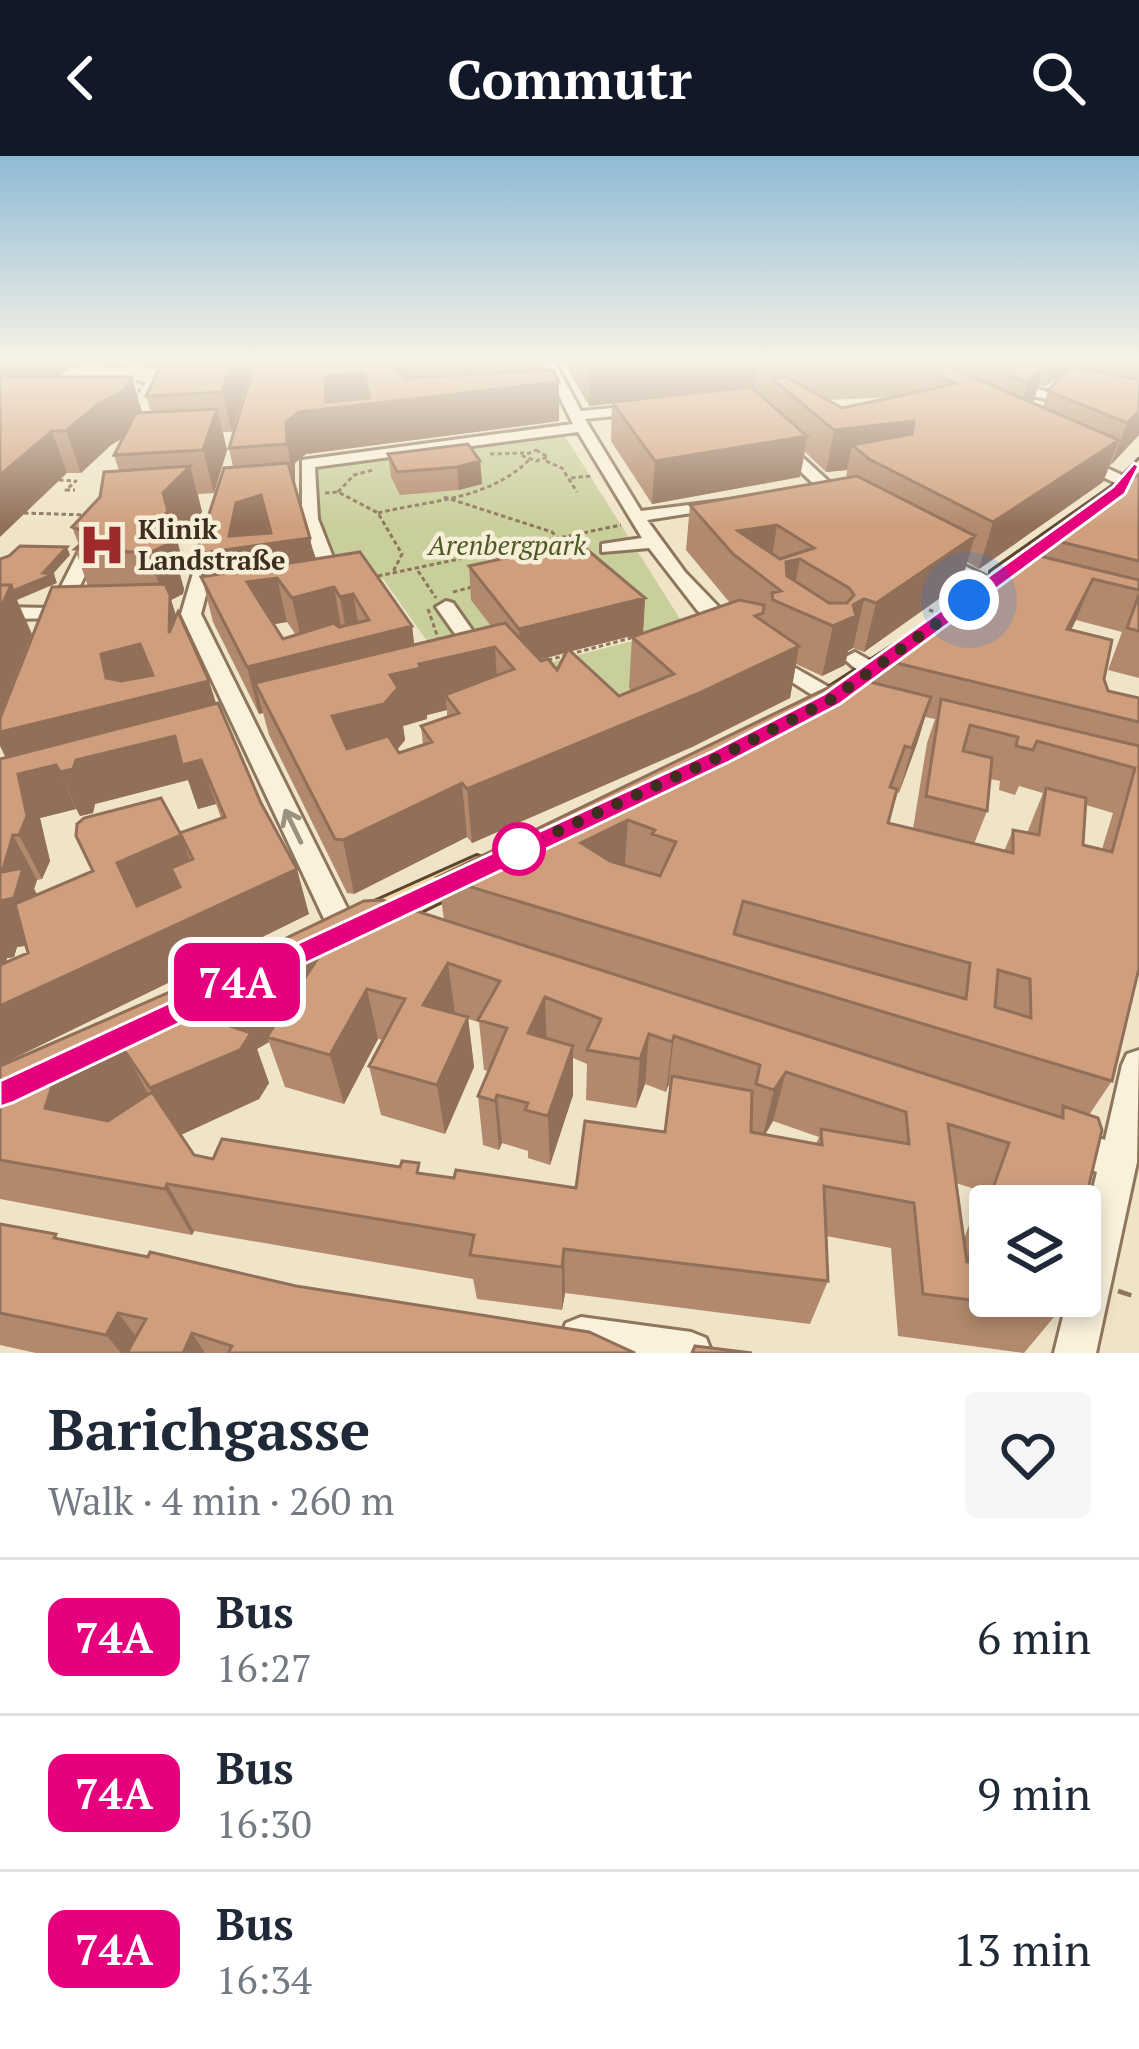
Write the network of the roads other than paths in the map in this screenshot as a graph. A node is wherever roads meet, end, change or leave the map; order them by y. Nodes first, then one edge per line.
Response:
1 (574, 415) edge
2 (630, 415) edge
3 (416, 427) edge
4 (586, 428) junction
5 (768, 433) edge
6 (423, 448) junction
7 (1053, 449) edge
8 (1134, 479) edge
9 (850, 480) edge
10 (824, 485) junction
11 (793, 491) edge
12 (747, 499) edge
13 (850, 510) junction
14 (96, 512) edge
15 (822, 515) edge
16 (631, 520) junction
17 (871, 521) edge
18 (210, 531) edge
19 (664, 543) junction
20 (912, 544) edge
21 (608, 548) dead end
22 (988, 585) junction
23 (342, 588) edge
24 (440, 602) road end
25 (0, 613) edge
26 (198, 613) junction
27 (56, 614) junction
28 (94, 614) edge
29 (160, 614) edge
30 (742, 639) edge
31 (45, 643) edge
32 (769, 658) edge
33 (476, 668) edge
34 (819, 705) junction
35 (870, 717) edge
36 (512, 853) edge
37 (360, 924) junction
38 (410, 931) edge
39 (302, 952) edge
40 (1139, 1065) edge
41 (1045, 1138) edge
42 (1119, 1162) junction
43 (551, 1334) edge
44 (691, 1353) edge
45 (1076, 1353) edge

1 - 4 street
2 - 4 street
3 - 6 street
4 - 6 street
4 - 16 street
5 - 10 street
6 - 23 street
7 - 8 street
8 - 22 main road
9 - 10 street
10 - 11 street
10 - 13 street
12 - 16 street
13 - 15 street
13 - 17 street
14 - 27 street
16 - 19 street
18 - 26 street
19 - 21 street
19 - 30 street
20 - 22 street
22 - 34 main road
24 - 33 street
25 - 27 street
26 - 29 street
37 -> 26 street
27 - 28 street
27 - 31 street
32 - 34 street
34 - 35 street
36 - 37 main road
37 - 38 street
37 - 39 main road
40 - 42 street
41 - 42 street
42 - 45 street
43 - 44 street

